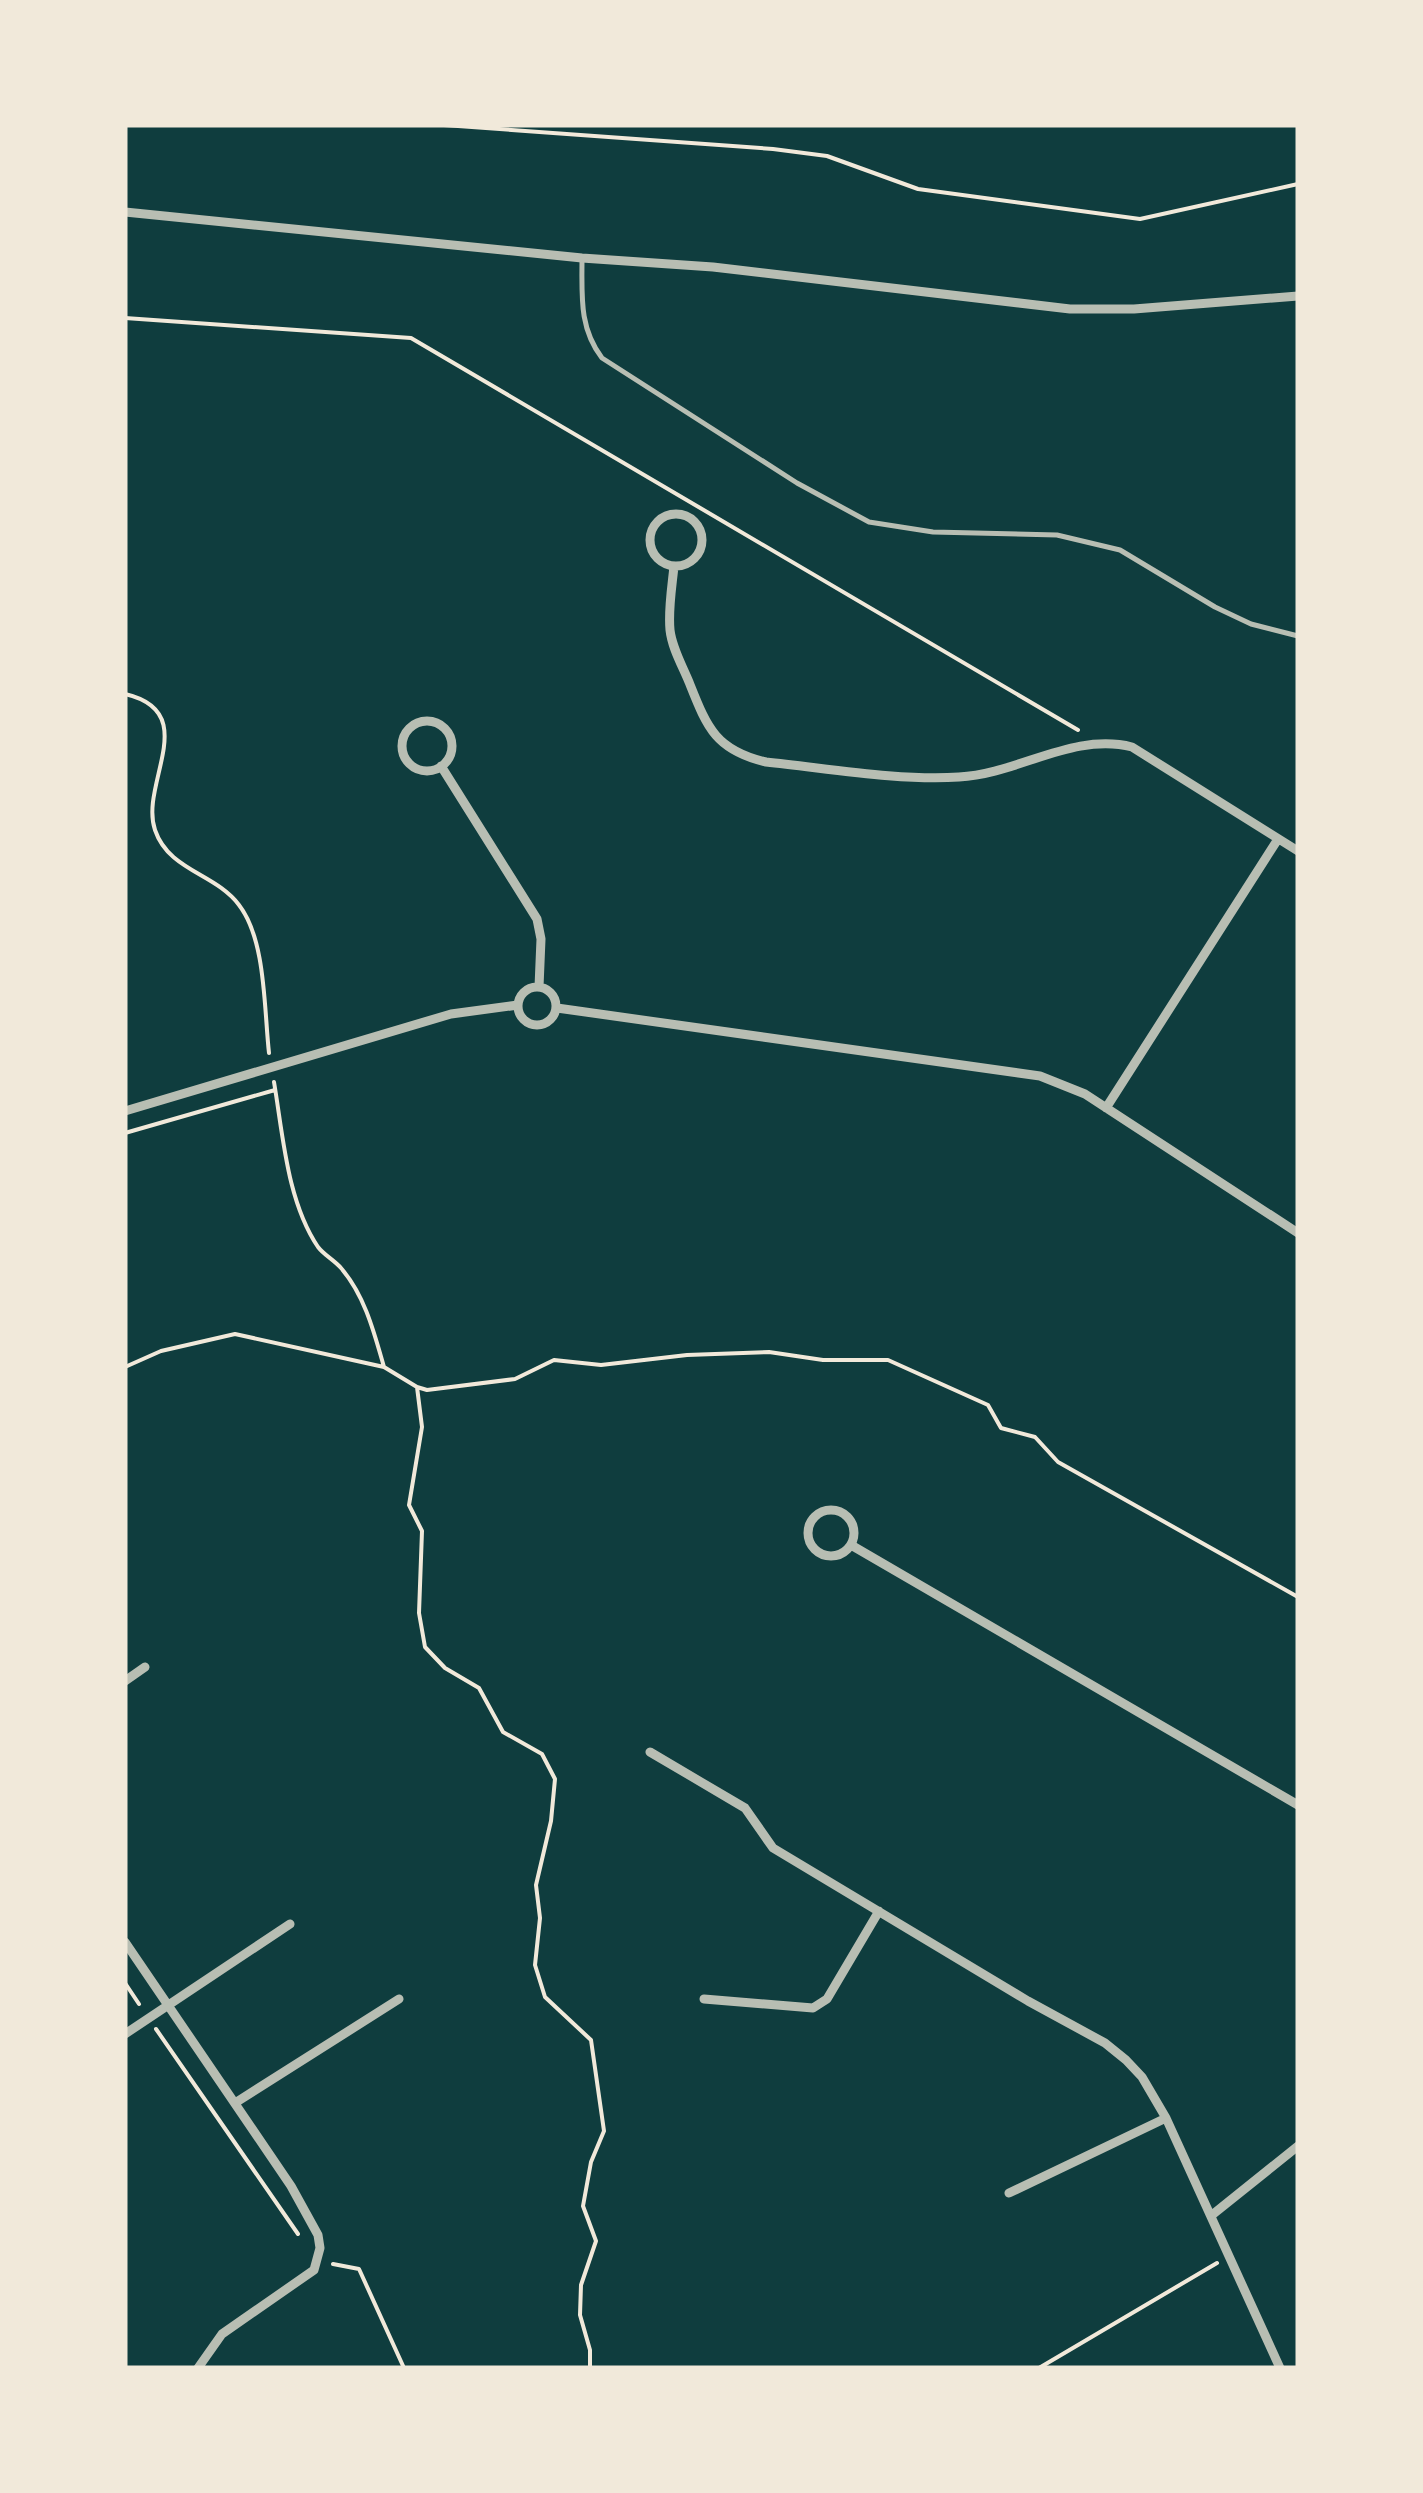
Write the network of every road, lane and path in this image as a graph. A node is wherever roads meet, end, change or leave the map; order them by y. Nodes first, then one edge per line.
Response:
1 (444, 125) edge
2 (1298, 184) edge
3 (125, 212) edge
4 (582, 258) junction
5 (1298, 296) edge
6 (125, 318) edge
7 (674, 566) junction
8 (1298, 636) edge
9 (125, 694) edge
10 (1100, 742) junction
11 (441, 766) junction
12 (1278, 838) junction
13 (1298, 851) edge
14 (539, 987) junction
15 (518, 1005) junction
16 (557, 1008) junction
17 (271, 1066) junction
18 (275, 1090) junction
19 (1106, 1108) junction
20 (125, 1111) edge
21 (125, 1133) edge
22 (1298, 1234) edge
23 (125, 1367) edge
24 (384, 1367) junction
25 (417, 1388) junction
26 (851, 1545) junction
27 (1298, 1596) edge
28 (146, 1667) dead end
29 (125, 1681) edge
30 (650, 1752) dead end
31 (1298, 1805) edge
32 (879, 1911) junction
33 (290, 1924) dead end
34 (125, 1942) edge
35 (125, 1983) edge
36 (399, 1999) dead end
37 (704, 1999) dead end
38 (167, 2007) junction
39 (149, 2019) junction
40 (125, 2034) edge
41 (235, 2103) junction
42 (1166, 2118) junction
43 (1298, 2146) edge
44 (1010, 2193) dead end
45 (1212, 2215) junction
46 (1230, 2256) junction
47 (318, 2262) junction
48 (198, 2368) edge
49 (404, 2368) edge
50 (590, 2368) edge
51 (1039, 2368) edge
52 (1280, 2368) edge

1 - 2 path
3 - 4 street
4 - 5 street
4 - 8 lane
6 - 10 path
7 - 7 street
7 - 10 street
9 - 17 path
10 - 12 street
11 - 11 street
11 - 14 street
12 - 13 street
12 - 19 street
14 - 15 street
14 - 16 street
15 - 16 street
15 - 17 street
16 - 19 street
17 - 18 path
17 - 20 street
18 - 21 path
18 - 24 path
19 - 22 street
23 - 24 path
24 - 25 path
25 - 27 path
25 - 50 path
26 - 26 street
26 - 31 street
28 - 29 street
30 - 32 street
32 - 37 street
32 - 42 street
33 - 38 street
34 - 38 street
35 - 39 path
36 - 41 street
38 - 39 street
38 - 41 street
39 - 40 street
39 - 47 path
41 - 47 street
42 - 44 street
42 - 45 street
43 - 45 street
45 - 46 street
46 - 51 path
46 - 52 street
47 - 48 street
47 - 49 path

